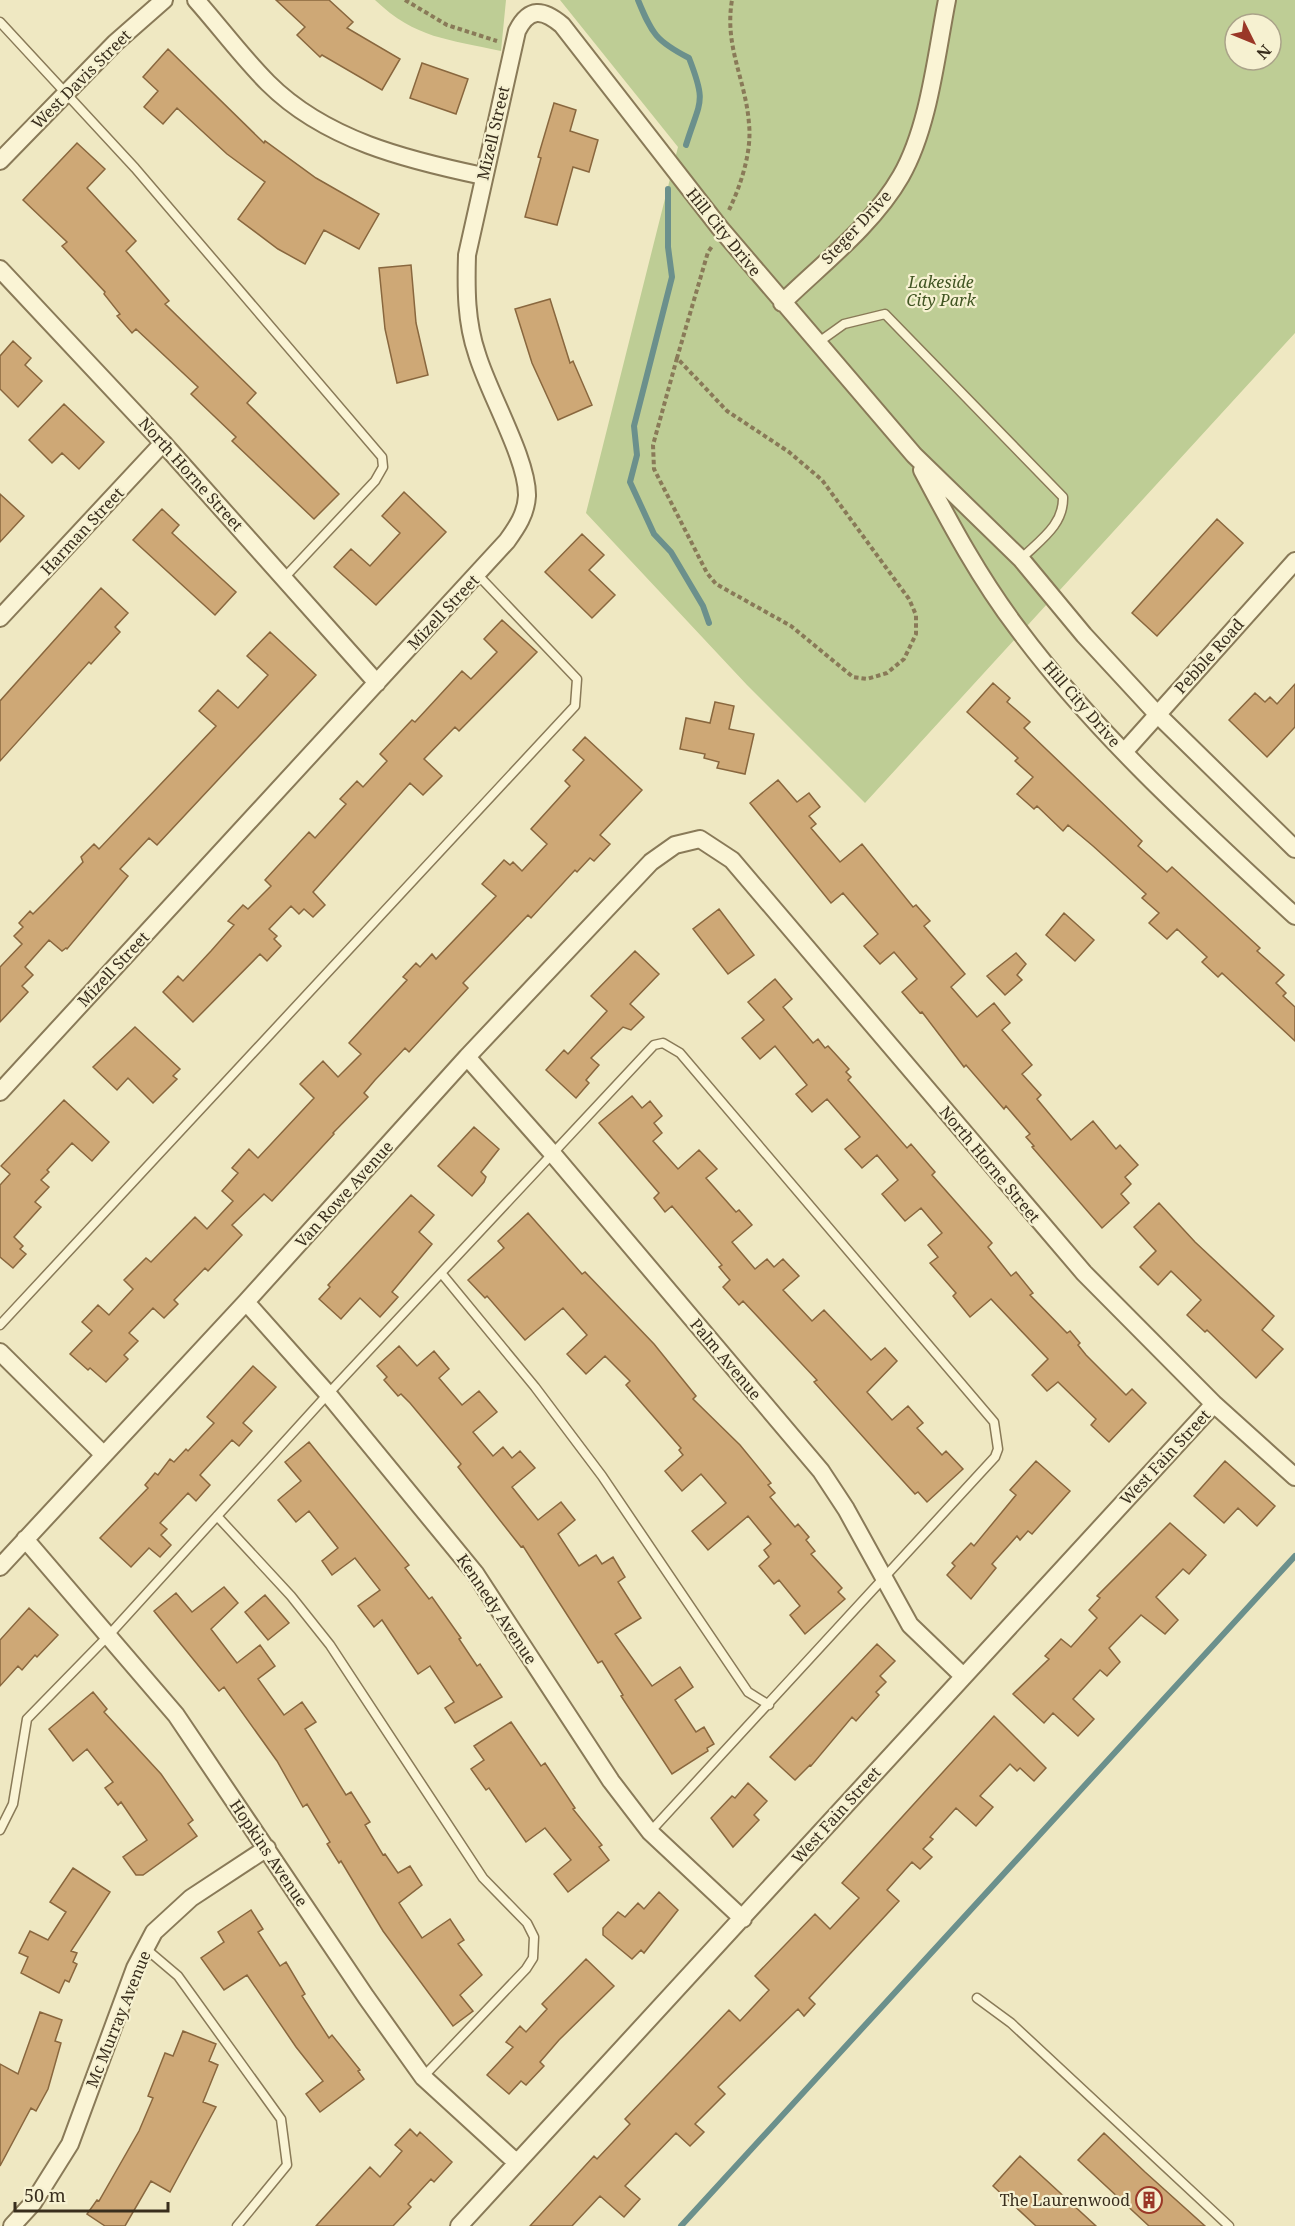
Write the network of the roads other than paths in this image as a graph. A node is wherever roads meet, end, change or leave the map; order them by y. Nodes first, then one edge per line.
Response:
1 (164, 0) edge
2 (196, 0) edge
3 (947, 0) edge
4 (535, 12) joint
5 (0, 22) edge
6 (64, 94) junction
7 (0, 161) edge
8 (483, 176) junction
9 (0, 269) edge
10 (782, 303) junction
11 (816, 344) junction
12 (163, 443) junction
13 (914, 455) junction
14 (1020, 559) junction
15 (1295, 561) edge
16 (477, 574) junction
17 (284, 578) junction
18 (0, 618) edge
19 (377, 683) junction
20 (1157, 714) junction
21 (1124, 752) junction
22 (700, 839) joint
23 (1295, 849) edge
24 (1295, 916) edge
25 (467, 1057) junction
26 (0, 1092) edge
27 (552, 1153) junction
28 (442, 1274) junction
29 (246, 1302) junction
30 (0, 1325) edge
31 (0, 1352) edge
32 (328, 1394) junction
33 (1214, 1404) junction
34 (104, 1455) junction
35 (1295, 1477) edge
36 (217, 1516) junction
37 (25, 1539) junction
38 (0, 1567) edge
39 (885, 1580) junction
40 (109, 1635) junction
41 (962, 1675) junction
42 (769, 1706) junction
43 (0, 1830) edge
44 (650, 1832) junction
45 (267, 1848) junction
46 (743, 1919) junction
47 (145, 1948) junction
48 (977, 1998) dead end
49 (423, 2077) junction
50 (517, 2163) junction
51 (12, 2226) edge
52 (237, 2226) edge
53 (459, 2226) edge
54 (1229, 2226) edge

1 - 6 street, West Davis Street
2 - 8 street
3 - 10 street, Steger Drive
4 - 8 street, Mizell Street
4 - 10 street, Hill City Drive
5 - 6 lane
6 - 7 street, West Davis Street
6 - 17 lane
8 - 16 street, Mizell Street
9 - 12 street, North Horne Street
10 - 11 street, Hill City Drive
11 - 13 street, Hill City Drive
11 - 14 lane
12 - 17 street, North Horne Street
12 - 18 street, Harman Street
13 - 14 street, Hill City Drive
13 - 21 street, Hill City Drive
14 - 20 street, Hill City Drive
15 - 20 street, Pebble Road
16 - 19 street, Mizell Street
16 - 30 lane
17 - 19 street, North Horne Street
19 - 26 street, Mizell Street
20 - 21 street, Pebble Road
20 - 23 street, Hill City Drive
21 - 24 street, Hill City Drive
22 - 25 street, Van Rowe Avenue
22 - 33 street, North Horne Street
25 - 27 street, Palm Avenue
25 - 29 street, Van Rowe Avenue
27 - 28 lane
27 - 39 street, Palm Avenue
27 - 39 lane
28 - 32 lane
28 - 42 lane
29 - 32 street, Kennedy Avenue
29 - 34 street, Van Rowe Avenue
31 - 34 street
32 - 36 lane
32 - 44 street, Kennedy Avenue
33 - 35 street, North Horne Street
33 - 41 street, West Fain Street
34 - 37 street, Van Rowe Avenue
36 - 40 lane
36 - 49 lane
37 - 38 street, Van Rowe Avenue
37 - 40 street, Hopkins Avenue
39 - 41 street, Palm Avenue
39 - 42 lane
40 - 43 lane
40 - 45 street, Hopkins Avenue
41 - 46 street, West Fain Street
42 - 44 lane
44 - 46 street, Kennedy Avenue
45 - 47 street, Mc Murray Avenue
45 - 49 street, Hopkins Avenue
46 - 50 street, West Fain Street
47 - 51 street, Mc Murray Avenue
47 - 52 lane
48 - 54 lane
49 - 50 street, Hopkins Avenue
50 - 53 street, West Fain Street

